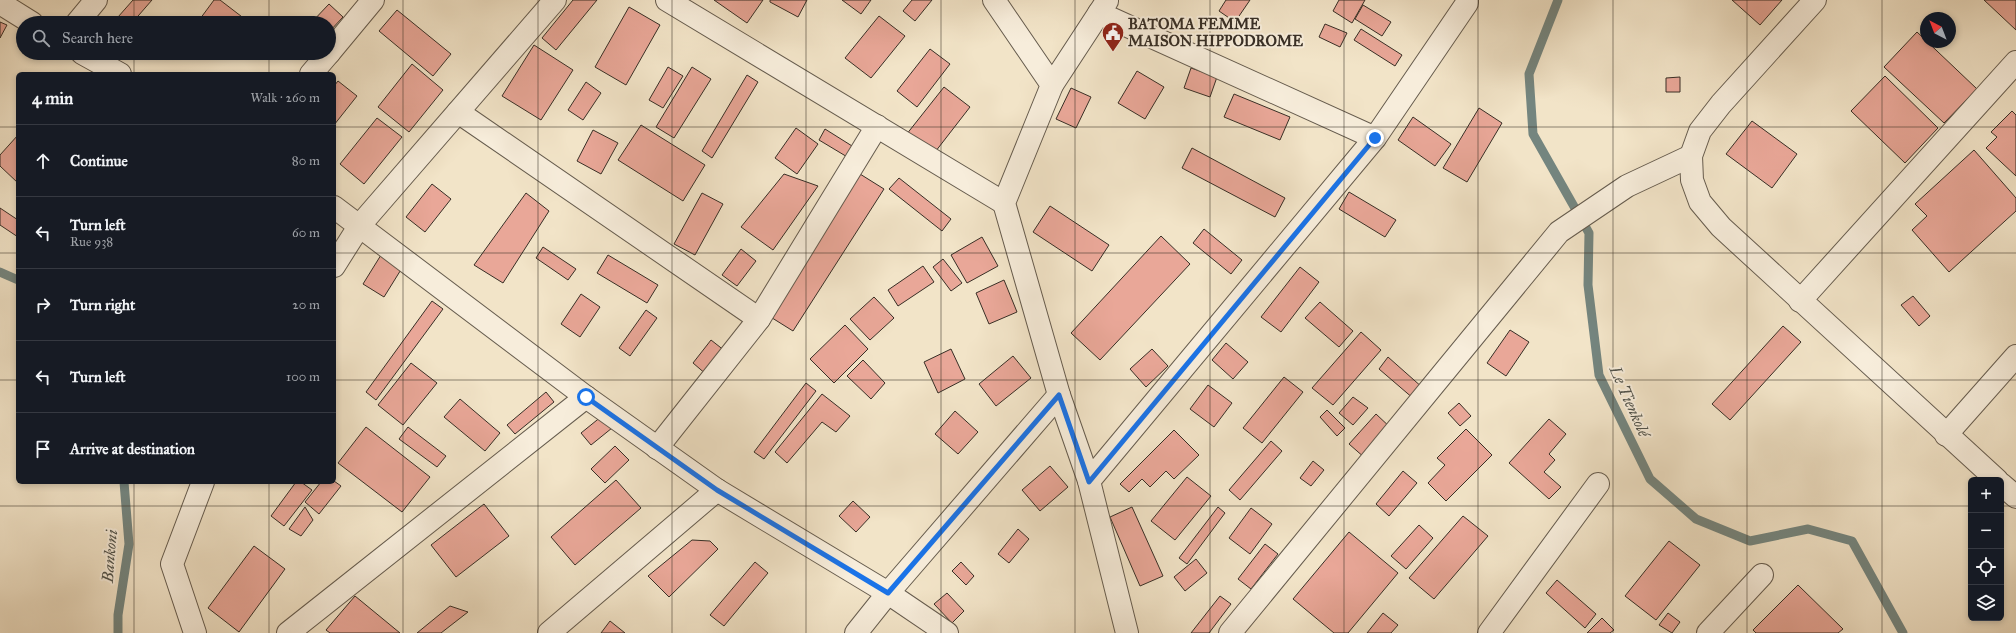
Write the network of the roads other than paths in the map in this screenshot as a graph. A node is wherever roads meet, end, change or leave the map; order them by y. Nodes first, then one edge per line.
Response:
1 (96, 0) edge
2 (373, 0) edge
3 (555, 0) edge
4 (667, 0) edge
5 (994, 0) edge
6 (1815, 0) edge
7 (1465, 1) edge
8 (0, 3) edge
9 (1103, 6) edge
10 (21, 16) edge
11 (83, 16) edge
12 (336, 45) edge
13 (95, 60) edge
14 (323, 60) edge
15 (2016, 62) edge
16 (116, 72) edge
17 (313, 72) edge
18 (1052, 85) junction
19 (458, 112) junction
20 (877, 126) junction
21 (1375, 138) junction
22 (1691, 156) junction
23 (1004, 203) junction
24 (336, 208) edge
25 (360, 225) junction
26 (336, 263) edge
27 (1800, 301) junction
28 (759, 319) junction
29 (2016, 356) edge
30 (1059, 395) junction
31 (586, 397) junction
32 (1946, 435) junction
33 (657, 448) junction
34 (1994, 477) edge
35 (1089, 482) junction
36 (202, 484) edge
37 (1598, 484) dead end
38 (2004, 487) edge
39 (717, 490) junction
40 (2016, 497) edge
41 (1762, 575) dead end
42 (888, 593) junction
43 (195, 633) edge
44 (288, 633) edge
45 (549, 633) edge
46 (856, 633) edge
47 (946, 633) edge
48 (1127, 633) edge
49 (1230, 633) edge
50 (1489, 633) edge
51 (1708, 633) edge

1 - 11 street
2 - 12 street
3 - 19 street
4 - 20 street
5 - 18 street
6 - 22 street
7 - 21 street
8 - 10 street
9 - 18 street
9 - 21 street
13 - 16 street
14 - 17 street
15 - 27 street
18 - 23 street
19 - 25 street
19 - 28 street
20 - 23 street
20 - 28 street
21 - 35 street
22 - 27 street
22 - 49 street
23 - 30 street
24 - 25 street
25 - 26 street
25 - 31 street
27 - 32 street
28 - 33 street
29 - 32 street
30 - 35 street
30 - 42 street
31 - 33 street
31 - 44 street
32 - 34 street
33 - 39 street
35 - 48 street
36 - 43 street
37 - 50 street
38 - 40 street
39 - 42 street
39 - 45 street
41 - 51 street
42 - 46 street
42 - 47 street

